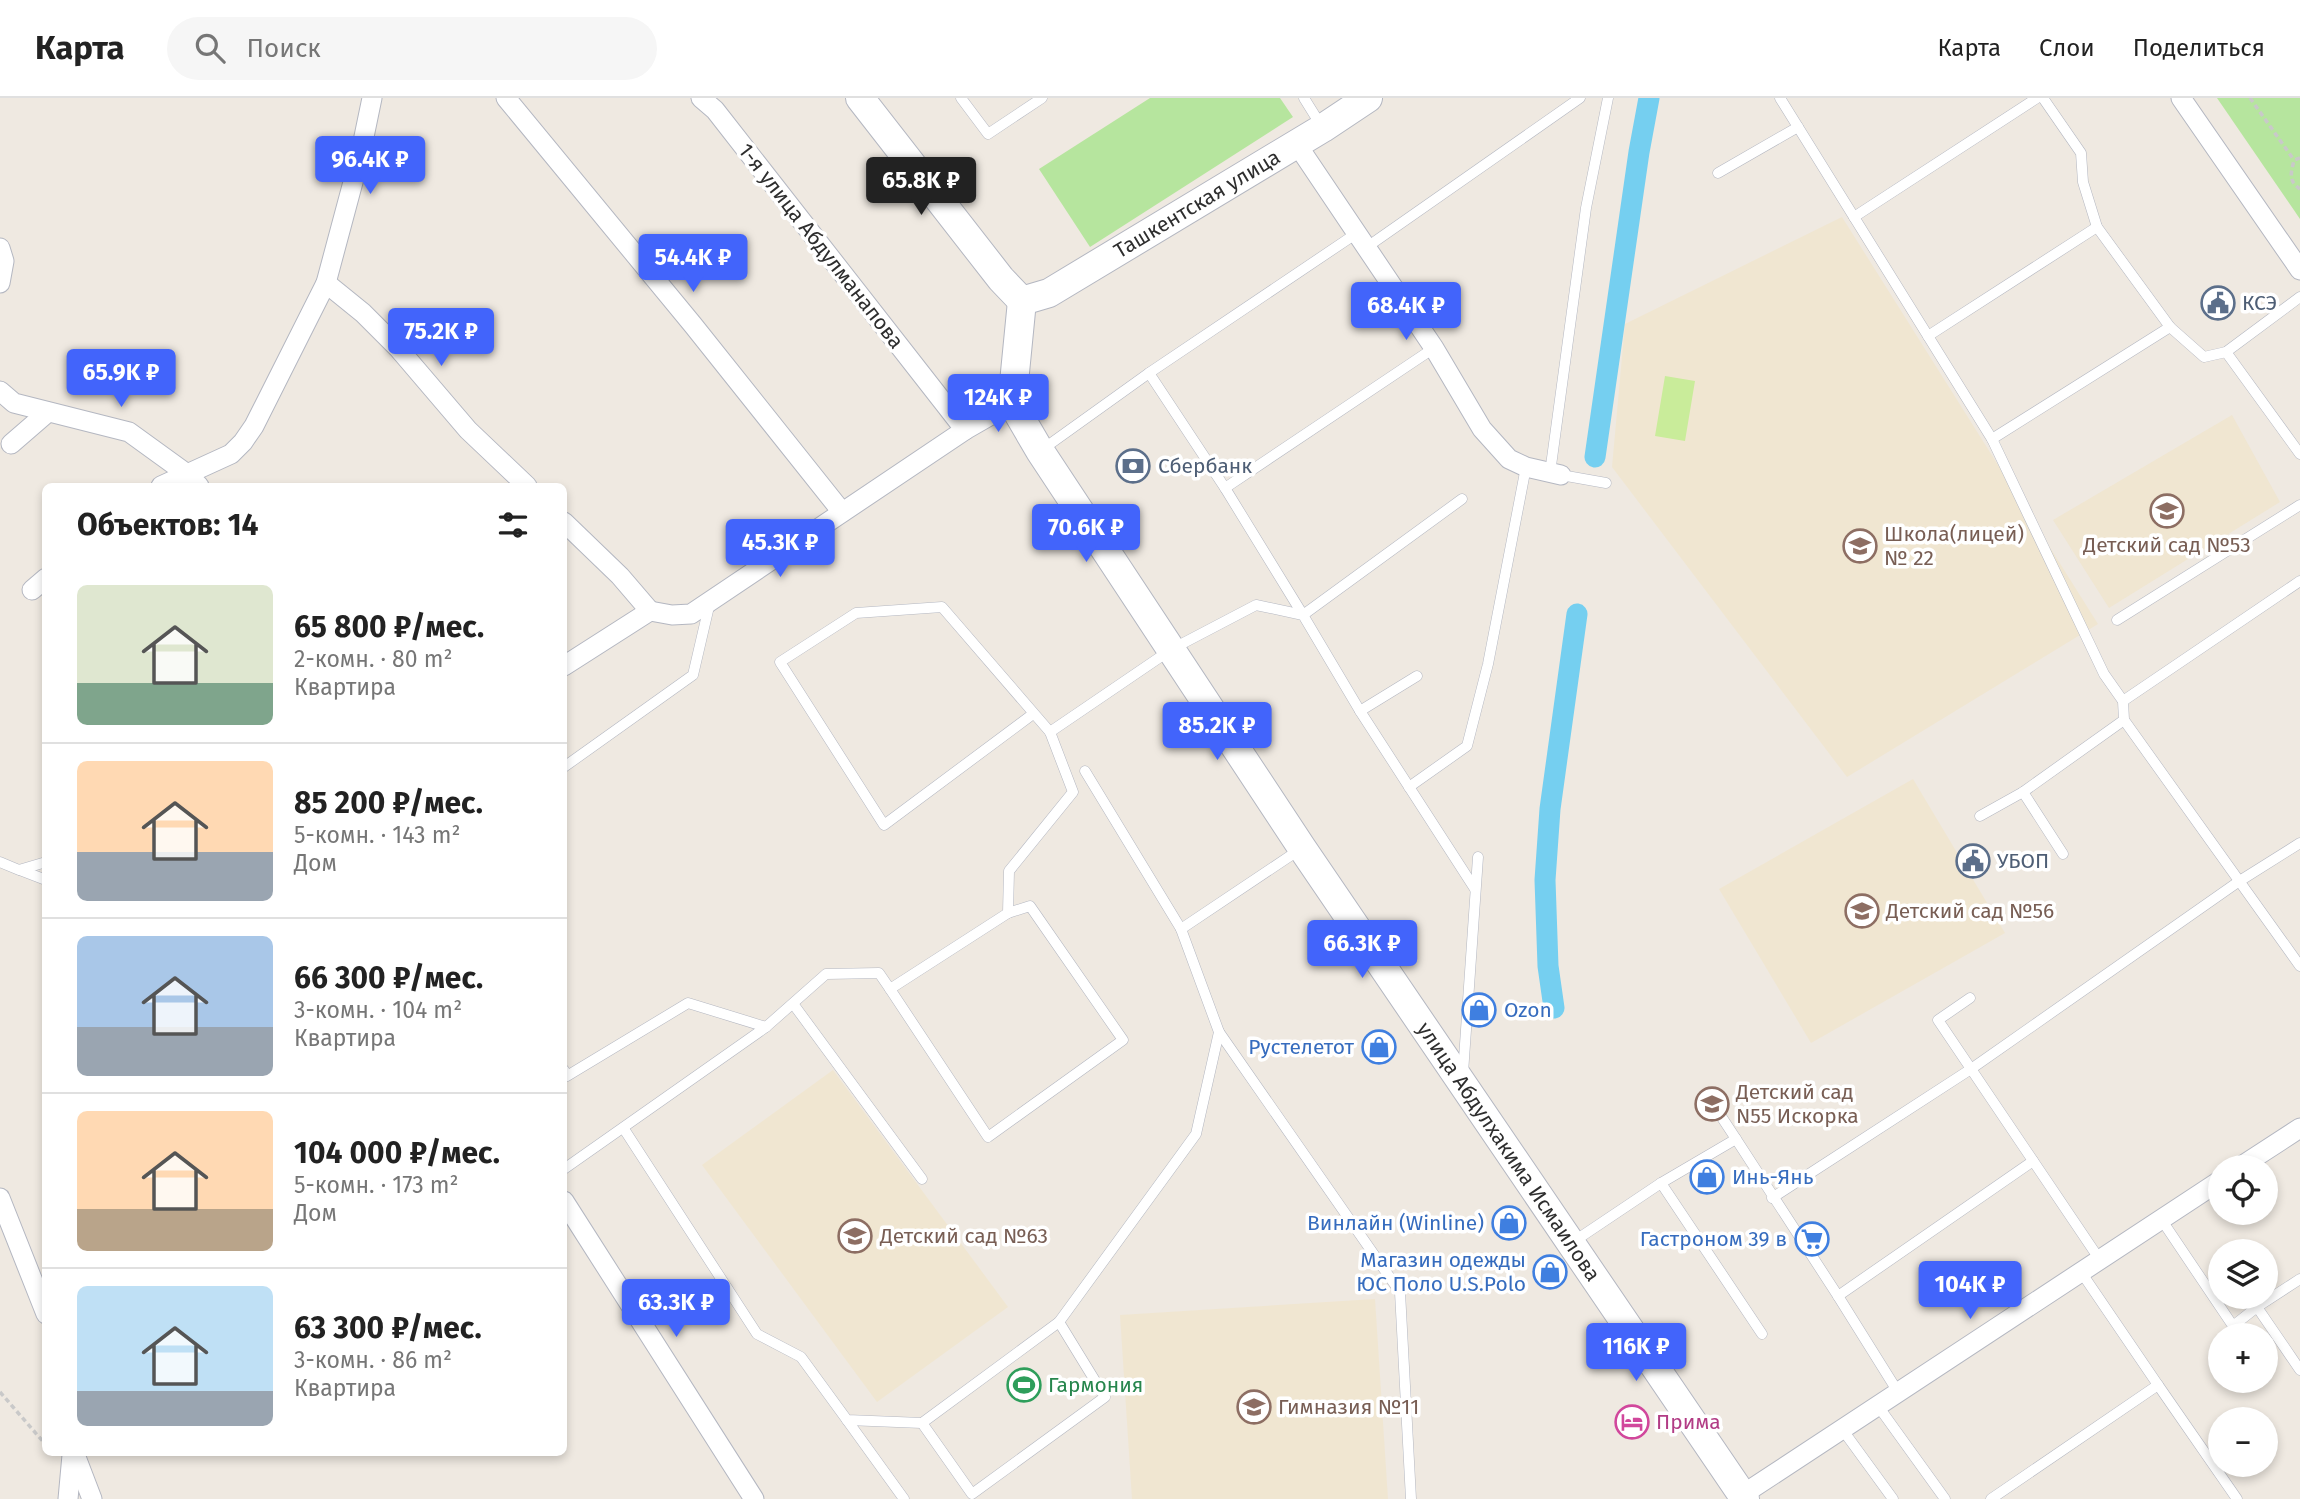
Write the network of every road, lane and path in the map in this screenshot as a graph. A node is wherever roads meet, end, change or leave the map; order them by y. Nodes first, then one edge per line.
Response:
1 (372, 98) edge
2 (506, 98) edge
3 (701, 98) edge
4 (860, 98) edge
5 (961, 98) edge
6 (1042, 98) edge
7 (1304, 98) edge
8 (1368, 98) edge
9 (1580, 98) edge
10 (1608, 98) edge
11 (1796, 98) edge
12 (2037, 98) edge
13 (2043, 98) edge
14 (2181, 98) edge
15 (2249, 98) edge
16 (1782, 102) edge
17 (1798, 127) junction
18 (1323, 128) junction
19 (1296, 143) junction
20 (2300, 158) edge
21 (2294, 160) junction
22 (1718, 173) dead end
23 (2300, 189) edge
24 (1854, 217) junction
25 (2097, 227) junction
26 (1362, 240) junction
27 (0, 248) edge
28 (2300, 270) edge
29 (0, 283) edge
30 (326, 283) junction
31 (2300, 297) edge
32 (1023, 301) junction
33 (2170, 327) junction
34 (1928, 336) junction
35 (1434, 348) junction
36 (2226, 352) junction
37 (1149, 373) junction
38 (0, 391) edge
39 (1012, 403) junction
40 (48, 412) junction
41 (965, 429) junction
42 (1992, 439) junction
43 (10, 444) dead end
44 (1040, 451) junction
45 (2300, 454) edge
46 (1527, 467) junction
47 (1556, 474) junction
48 (193, 480) edge
49 (524, 483) edge
50 (1606, 483) dead end
51 (1225, 488) junction
52 (1462, 499) dead end
53 (2300, 505) edge
54 (842, 512) junction
55 (567, 525) edge
56 (2300, 581) edge
57 (710, 601) junction
58 (650, 611) junction
59 (1303, 615) junction
60 (2117, 620) dead end
61 (1172, 649) junction
62 (567, 664) edge
63 (1417, 676) dead end
64 (2123, 701) junction
65 (1360, 711) junction
66 (1033, 714) junction
67 (2124, 720) junction
68 (1050, 732) junction
69 (567, 765) edge
70 (1086, 771) dead end
71 (1409, 787) junction
72 (2023, 792) junction
73 (1980, 816) dead end
74 (2300, 843) edge
75 (1302, 848) junction
76 (2063, 855) dead end
77 (1478, 857) dead end
78 (0, 862) edge
79 (42, 863) edge
80 (19, 870) junction
81 (42, 879) edge
82 (2238, 881) junction
83 (1475, 889) junction
84 (1008, 913) junction
85 (1181, 929) junction
86 (2300, 966) edge
87 (890, 989) junction
88 (1970, 998) dead end
89 (794, 1004) junction
90 (766, 1027) junction
91 (1219, 1032) junction
92 (1971, 1069) junction
93 (567, 1076) edge
94 (1462, 1084) junction
95 (1715, 1107) dead end
96 (2300, 1128) edge
97 (624, 1129) junction
98 (1736, 1139) junction
99 (2258, 1155) edge
100 (2033, 1161) junction
101 (567, 1167) edge
102 (922, 1179) dead end
103 (1661, 1183) junction
104 (2208, 1188) edge
105 (0, 1198) edge
106 (1772, 1198) junction
107 (567, 1206) edge
108 (2161, 1219) junction
109 (1571, 1243) junction
110 (2100, 1260) junction
111 (2081, 1272) junction
112 (2300, 1279) edge
113 (2208, 1289) edge
114 (2278, 1293) edge
115 (1839, 1296) junction
116 (42, 1304) edge
117 (2222, 1309) edge
118 (2254, 1309) edge
119 (2258, 1309) edge
120 (1059, 1322) junction
121 (1762, 1334) dead end
122 (2300, 1370) edge
123 (2158, 1385) junction
124 (0, 1392) edge
125 (1898, 1392) junction
126 (1878, 1406) junction
127 (847, 1420) junction
128 (922, 1423) junction
129 (1842, 1429) junction
130 (42, 1440) edge
131 (73, 1456) edge
132 (75, 1456) edge
133 (1743, 1497) edge
134 (68, 1499) edge
135 (92, 1499) edge
136 (754, 1499) edge
137 (904, 1499) edge
138 (1411, 1499) edge
139 (1892, 1499) edge
140 (1945, 1499) edge
141 (1991, 1499) edge
142 (2237, 1499) edge

1 - 30 street
2 - 54 street
3 - 41 street, 1-я улица Абдулманапова
4 - 32 main road
5 - 6 lane
7 - 18 lane
8 - 18 main road, Ташкентская улица
9 - 26 lane
10 - 47 lane
11 - 16 lane
12 - 24 lane
13 - 25 lane
14 - 28 street
15 - 21 path
16 - 17 lane
17 - 22 lane
17 - 24 lane
18 - 19 main road, Ташкентская улица
19 - 26 street
19 - 32 main road, Ташкентская улица
20 - 21 path
21 - 23 path
24 - 34 lane
25 - 33 lane
25 - 34 lane
26 - 35 street
26 - 37 lane
27 - 29 street
30 - 48 street
30 - 49 street
31 - 36 lane
32 - 39 main road
33 - 36 lane
33 - 42 lane
34 - 42 lane
35 - 46 street
35 - 51 lane
36 - 45 lane
37 - 44 lane
37 - 51 lane
38 - 40 street
39 - 41 street
39 - 44 main road, улица Абдулхакима Исмаилова
40 - 43 street
40 - 48 street
41 - 54 street
42 - 64 lane
44 - 61 main road, улица Абдулхакима Исмаилова
46 - 47 street
46 - 71 lane
47 - 50 lane
51 - 59 lane
52 - 59 lane
53 - 60 lane
54 - 57 street
55 - 58 street
56 - 64 lane
57 - 58 street
57 - 69 lane
58 - 62 street
59 - 61 lane
59 - 65 lane
61 - 68 lane
61 - 75 main road, улица Абдулхакима Исмаилова
63 - 65 lane
64 - 67 lane
65 - 71 lane
66 - 66 lane
66 - 68 lane
67 - 72 lane
67 - 82 lane
68 - 84 lane
70 - 85 lane
71 - 83 lane
72 - 73 lane
72 - 76 lane
74 - 82 lane
75 - 85 lane
75 - 94 main road, улица Абдулхакима Исмаилова
77 - 83 lane
78 - 80 lane
79 - 80 lane
80 - 81 lane
82 - 86 lane
82 - 92 lane
83 - 94 lane
84 - 87 lane
84 - 87 lane
85 - 91 lane
87 - 89 lane
88 - 92 lane
89 - 90 lane
89 - 102 lane
90 - 93 lane
90 - 97 lane
91 - 120 lane
91 - 138 lane
92 - 100 lane
92 - 106 lane
94 - 109 main road, улица Абдулхакима Исмаилова
95 - 98 lane
96 - 99 street
97 - 101 lane
97 - 127 lane
98 - 103 lane
98 - 106 lane
100 - 110 lane
100 - 115 lane
103 - 109 lane
103 - 121 lane
104 - 108 street
105 - 116 street
106 - 115 lane
107 - 136 street
108 - 110 street
108 - 113 lane
109 - 133 main road, улица Абдулхакима Исмаилова
110 - 111 street
111 - 123 lane
111 - 125 street
112 - 114 lane
115 - 125 lane
117 - 118 lane
119 - 122 lane
120 - 128 lane
120 - 128 lane
123 - 141 lane
123 - 142 lane
124 - 130 path
125 - 126 street
126 - 129 street
126 - 140 lane
127 - 128 lane
127 - 137 lane
129 - 133 street
129 - 139 lane
131 - 134 street
132 - 135 street

